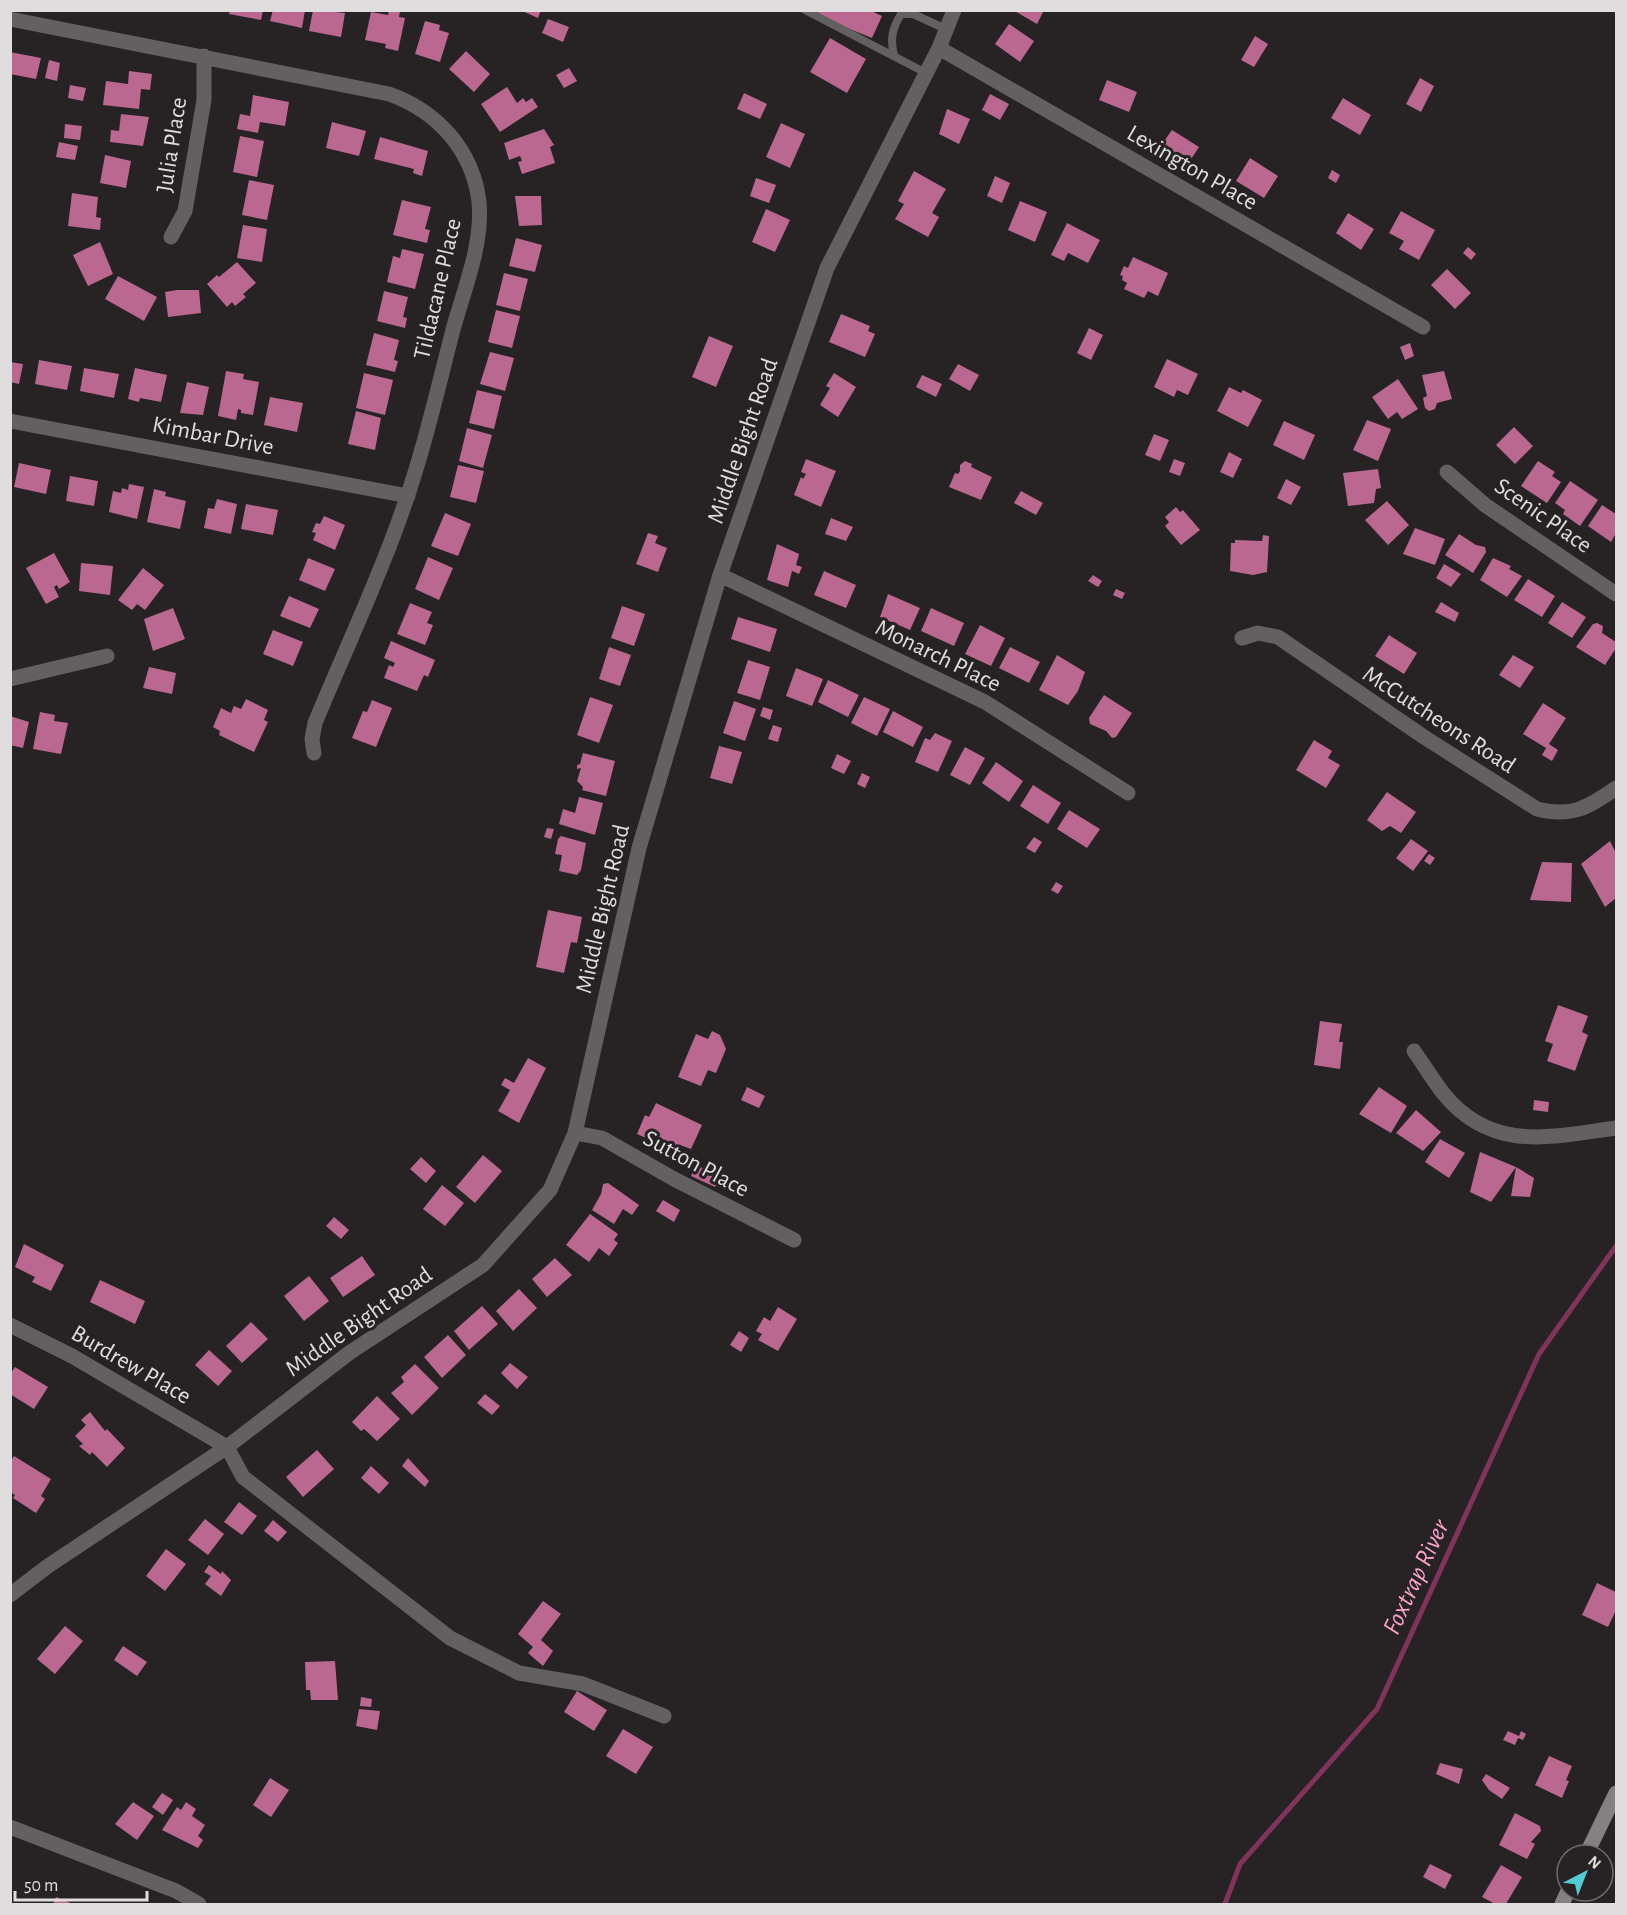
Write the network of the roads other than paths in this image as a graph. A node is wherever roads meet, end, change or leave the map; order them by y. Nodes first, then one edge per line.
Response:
1 (805, 10) edge
2 (954, 10) edge
3 (10, 19) edge
4 (946, 29) junction
5 (939, 48) junction
6 (204, 56) junction
7 (894, 56) junction
8 (926, 73) junction
9 (171, 237) dead end
10 (1422, 327) dead end
11 (10, 421) edge
12 (1448, 472) dead end
13 (408, 496) junction
14 (720, 575) junction
15 (1617, 594) edge
16 (1242, 638) dead end
17 (108, 656) dead end
18 (10, 679) edge
19 (314, 753) dead end
20 (1617, 788) edge
21 (1128, 793) dead end
22 (1414, 1051) dead end
23 (1617, 1128) edge
24 (575, 1132) junction
25 (794, 1240) dead end
26 (10, 1325) edge
27 (227, 1447) junction
28 (10, 1595) edge
29 (664, 1716) dead end
30 (1617, 1793) edge
31 (10, 1827) edge
32 (1592, 1843) edge
33 (199, 1905) edge

1 - 7 lane
2 - 4 street, Middle Bight Road
3 - 6 street, Tildacane Place
4 - 5 street, Middle Bight Road
4 - 7 lane
5 - 8 street, Middle Bight Road
5 - 10 street, Lexington Place
6 - 9 street, Julia Place
6 - 13 street, Tildacane Place
7 - 8 lane
8 - 14 street, Middle Bight Road
11 - 13 street, Kimbar Drive
12 - 15 street, Scenic Place
13 - 19 street, Tildacane Place
14 - 21 street, Monarch Place
14 - 24 street, Middle Bight Road
16 - 20 street, McCutcheons Road
17 - 18 street
22 - 23 street
24 - 25 street, Sutton Place
24 - 27 street, Middle Bight Road
26 - 27 street, Burdrew Place
27 - 28 street, Middle Bight Road
27 - 29 street
30 - 32 main road
31 - 33 street

